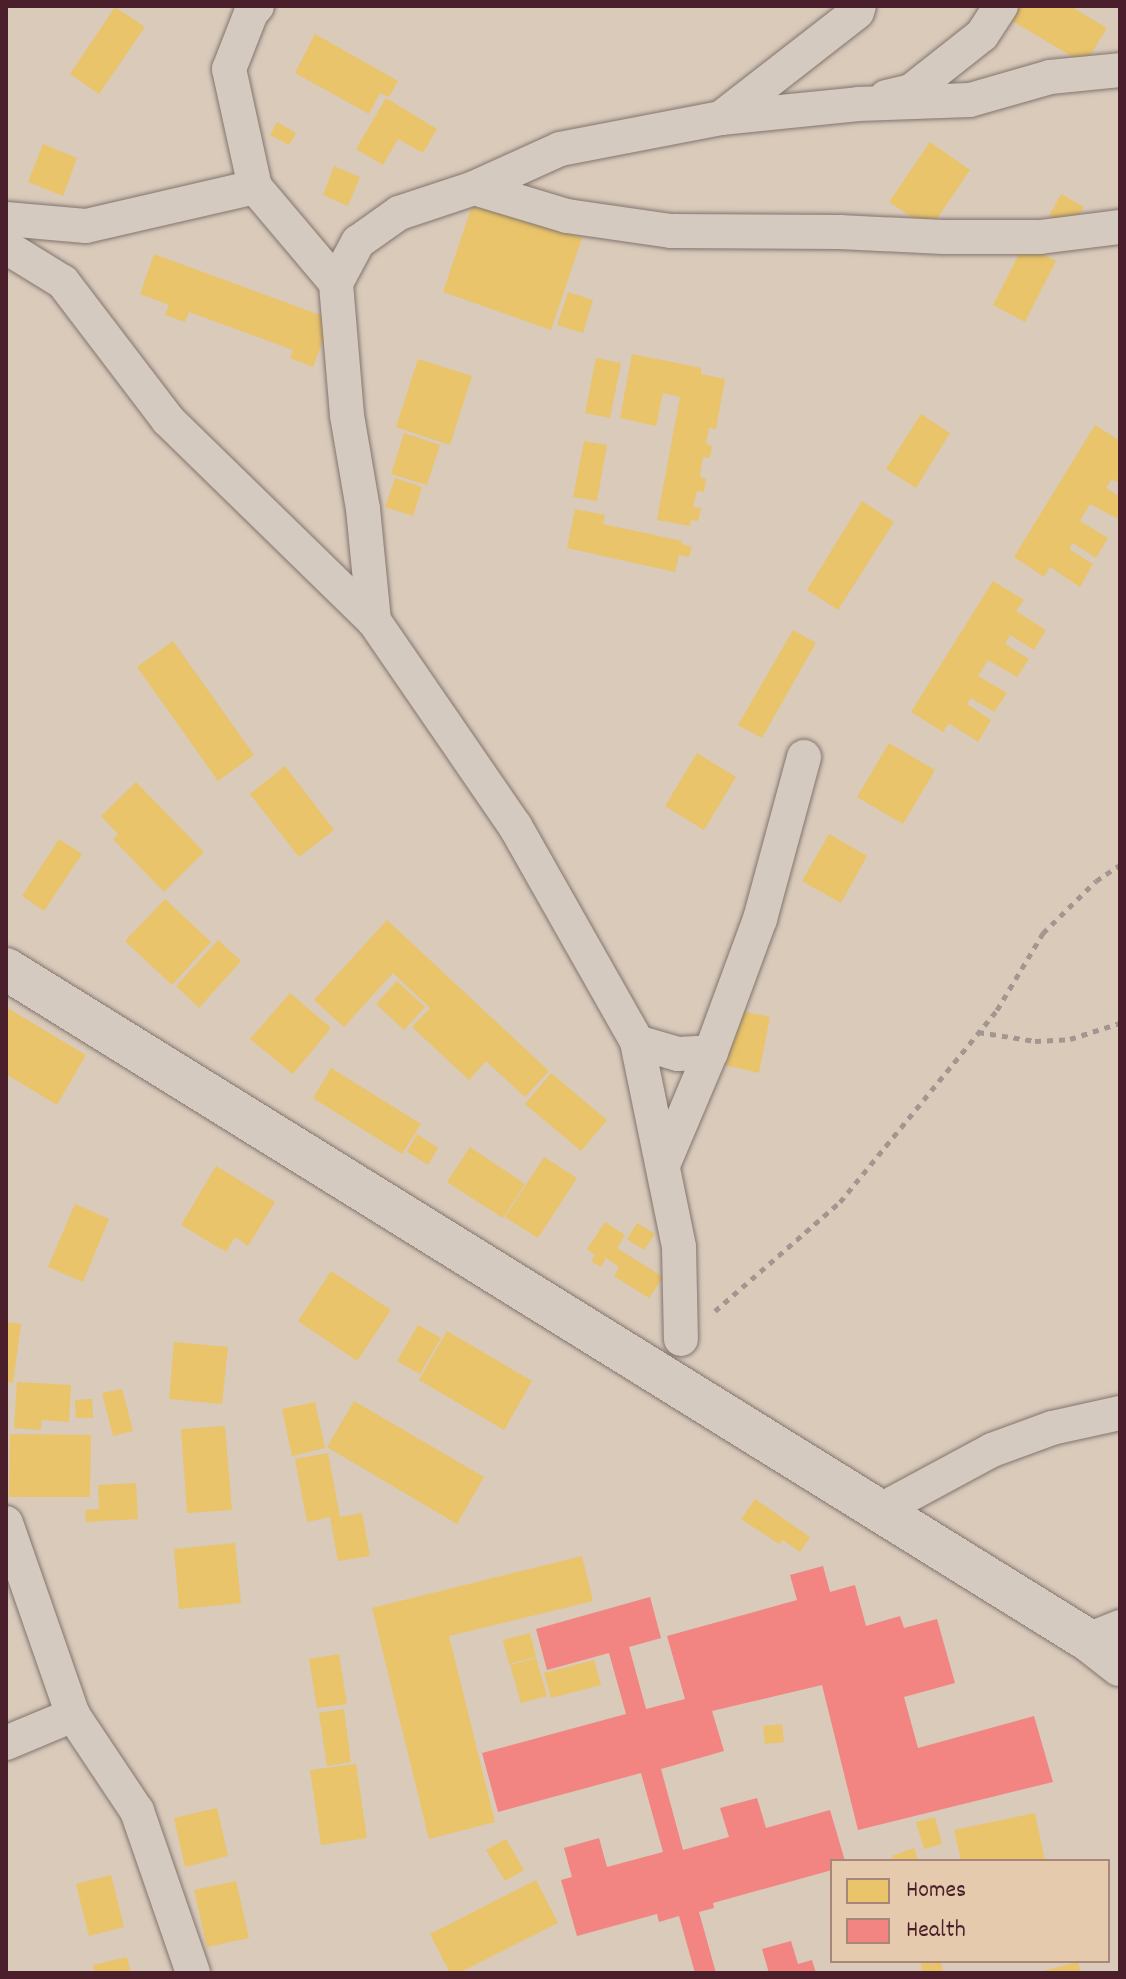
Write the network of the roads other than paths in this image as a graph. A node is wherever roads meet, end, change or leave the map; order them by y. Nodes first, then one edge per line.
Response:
1 (257, 6) edge
2 (859, 6) edge
3 (1001, 6) edge
4 (1120, 70) edge
5 (858, 104) junction
6 (721, 118) junction
7 (255, 187) junction
8 (474, 188) junction
9 (6, 219) edge
10 (1120, 227) edge
11 (6, 247) edge
12 (336, 283) junction
13 (374, 621) junction
14 (804, 757) dead end
15 (6, 969) edge
16 (637, 1042) junction
17 (711, 1052) junction
18 (664, 1163) junction
19 (681, 1339) road end
20 (1120, 1413) edge
21 (877, 1512) junction
22 (6, 1523) edge
23 (1109, 1644) edge
24 (73, 1715) junction
25 (6, 1743) edge
26 (193, 1973) edge

1 - 7 street
2 - 6 street
3 - 5 street
4 - 5 street
5 - 6 street
6 - 8 street
7 - 9 street
7 - 12 street
8 - 10 street
8 - 12 street
11 - 13 street
12 - 13 street
13 - 16 street
14 - 17 street
15 - 21 street
16 - 17 street
16 - 18 street
17 - 18 street
18 - 19 street
20 - 21 street
21 - 23 street
22 - 24 street
24 - 25 street
24 - 26 street

